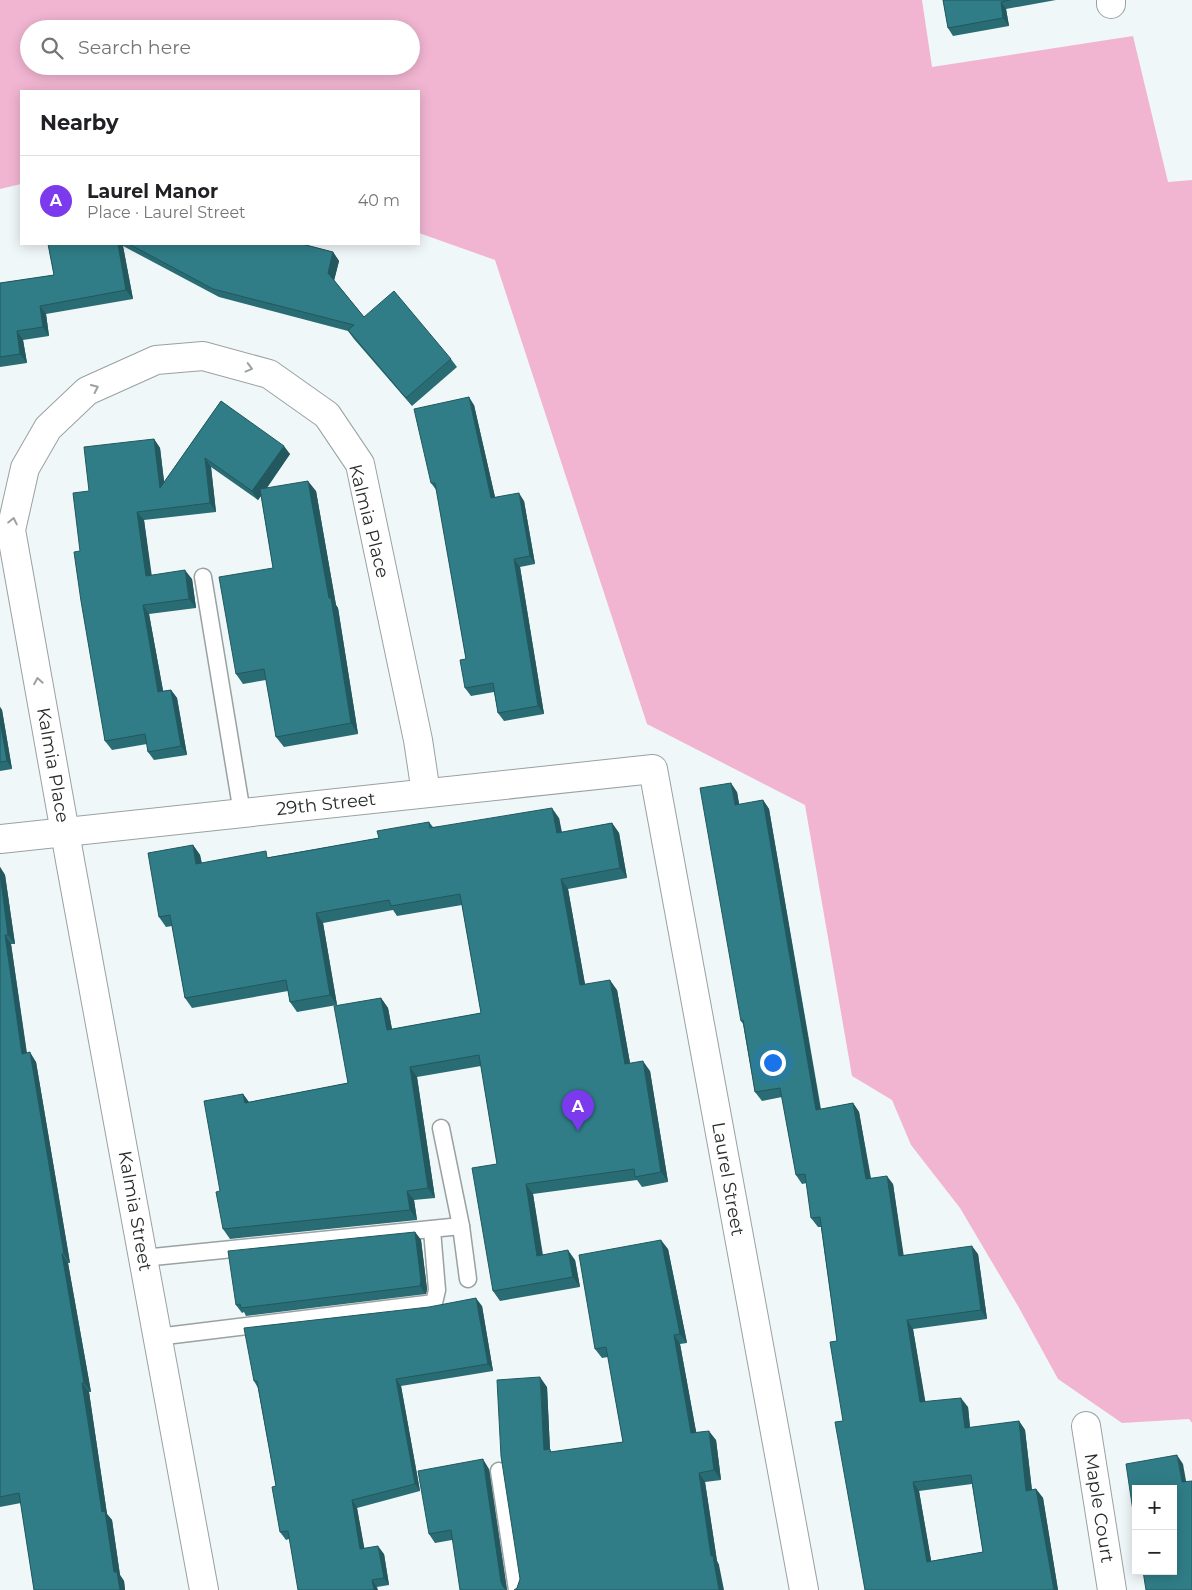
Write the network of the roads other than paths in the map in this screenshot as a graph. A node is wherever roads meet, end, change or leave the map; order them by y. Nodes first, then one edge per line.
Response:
1 (203, 577) dead end
2 (653, 769) joint
3 (426, 793) junction
4 (242, 813) junction
5 (65, 832) junction
6 (0, 839) edge
7 (441, 1128) dead end
8 (461, 1226) junction
9 (432, 1230) junction
10 (143, 1258) junction
11 (468, 1279) dead end
12 (157, 1337) junction
13 (1086, 1426) dead end
14 (499, 1471) edge
15 (204, 1590) edge
16 (517, 1590) edge
17 (804, 1590) edge
18 (1112, 1590) edge

1 - 4 lane
2 - 3 street, 29th Street
2 - 17 street, Laurel Street
3 - 4 street, 29th Street
5 -> 3 street, Kalmia Place
4 - 5 street, 29th Street
5 - 6 street, 29th Street
5 - 10 street, Kalmia Street
7 - 8 lane
8 - 9 lane
8 - 11 lane
9 - 10 lane
9 - 12 lane
10 - 12 street, Kalmia Street
12 - 15 street, Kalmia Street
13 - 18 street, Maple Court
14 - 16 lane

